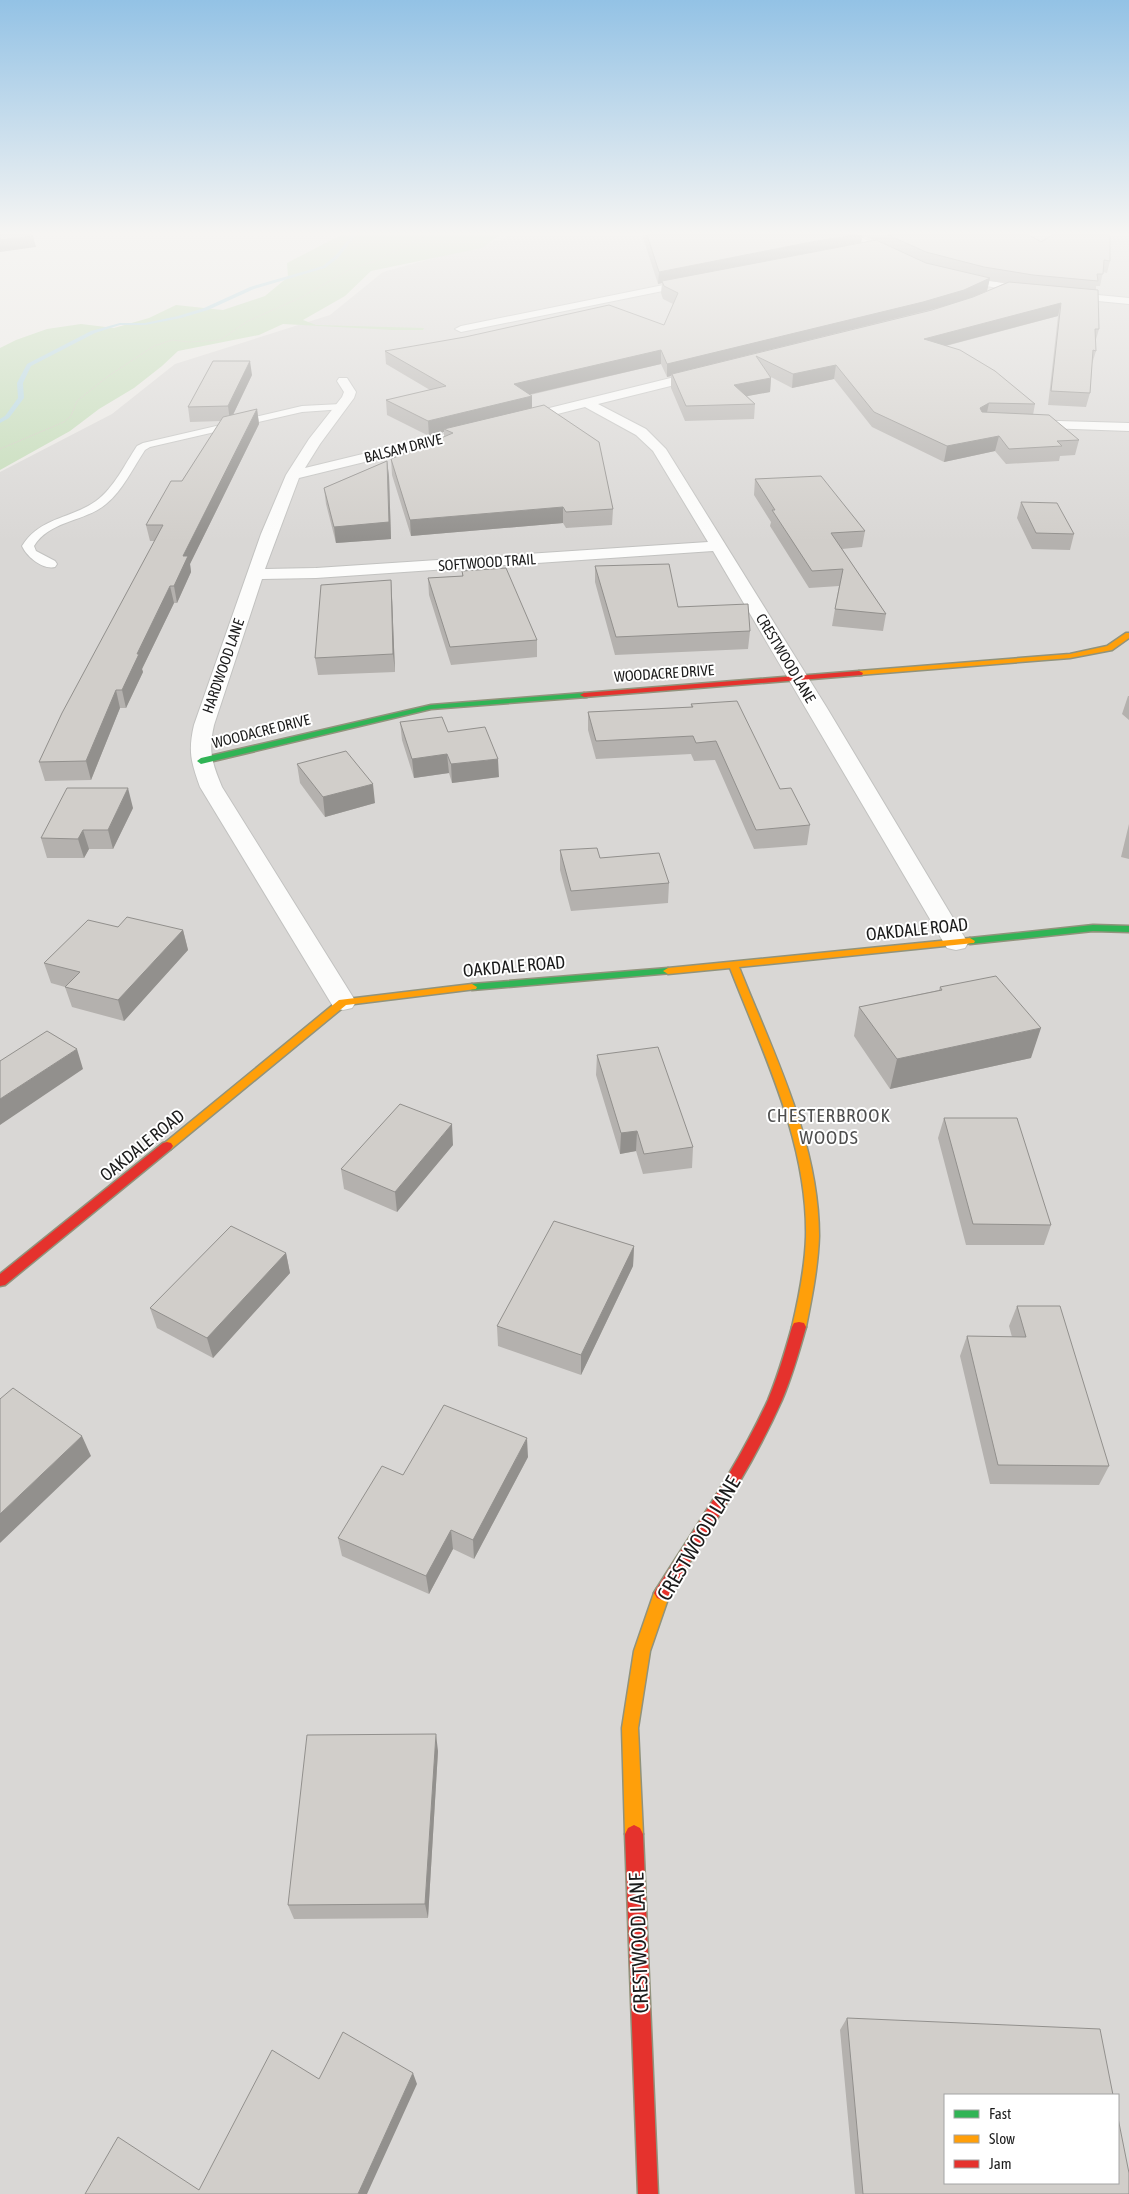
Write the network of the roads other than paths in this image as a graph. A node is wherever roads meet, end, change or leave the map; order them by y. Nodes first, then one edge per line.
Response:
1 (723, 369) edge
2 (343, 380) dead end
3 (587, 403) junction
4 (341, 407) junction
5 (510, 422) edge
6 (1005, 424) edge
7 (491, 426) edge
8 (1129, 427) edge
9 (292, 475) junction
10 (718, 546) junction
11 (51, 564) dead end
12 (255, 574) junction
13 (1129, 635) edge
14 (798, 678) junction
15 (201, 761) junction
16 (1129, 929) edge
17 (956, 942) junction
18 (734, 966) junction
19 (342, 1002) junction
20 (0, 1281) edge
21 (648, 2194) edge

1 - 3 street
2 - 4 street, HARDWOOD LANE
3 - 5 street
3 - 10 street, CRESTWOOD LANE
4 - 9 street, HARDWOOD LANE
4 - 11 lane
6 - 8 street
7 - 9 street, BALSAM DRIVE
9 - 12 street, HARDWOOD LANE
10 - 12 street, SOFTWOOD TRAIL
10 - 14 street, CRESTWOOD LANE
12 - 15 street, HARDWOOD LANE
13 - 14 street, WOODACRE DRIVE
14 - 15 street, WOODACRE DRIVE
14 - 17 street, CRESTWOOD LANE
15 - 19 street, HARDWOOD LANE
16 - 17 street, OAKDALE ROAD
17 - 18 street, OAKDALE ROAD
18 - 19 street, OAKDALE ROAD
18 - 21 street, CRESTWOOD LANE
19 - 20 street, OAKDALE ROAD

